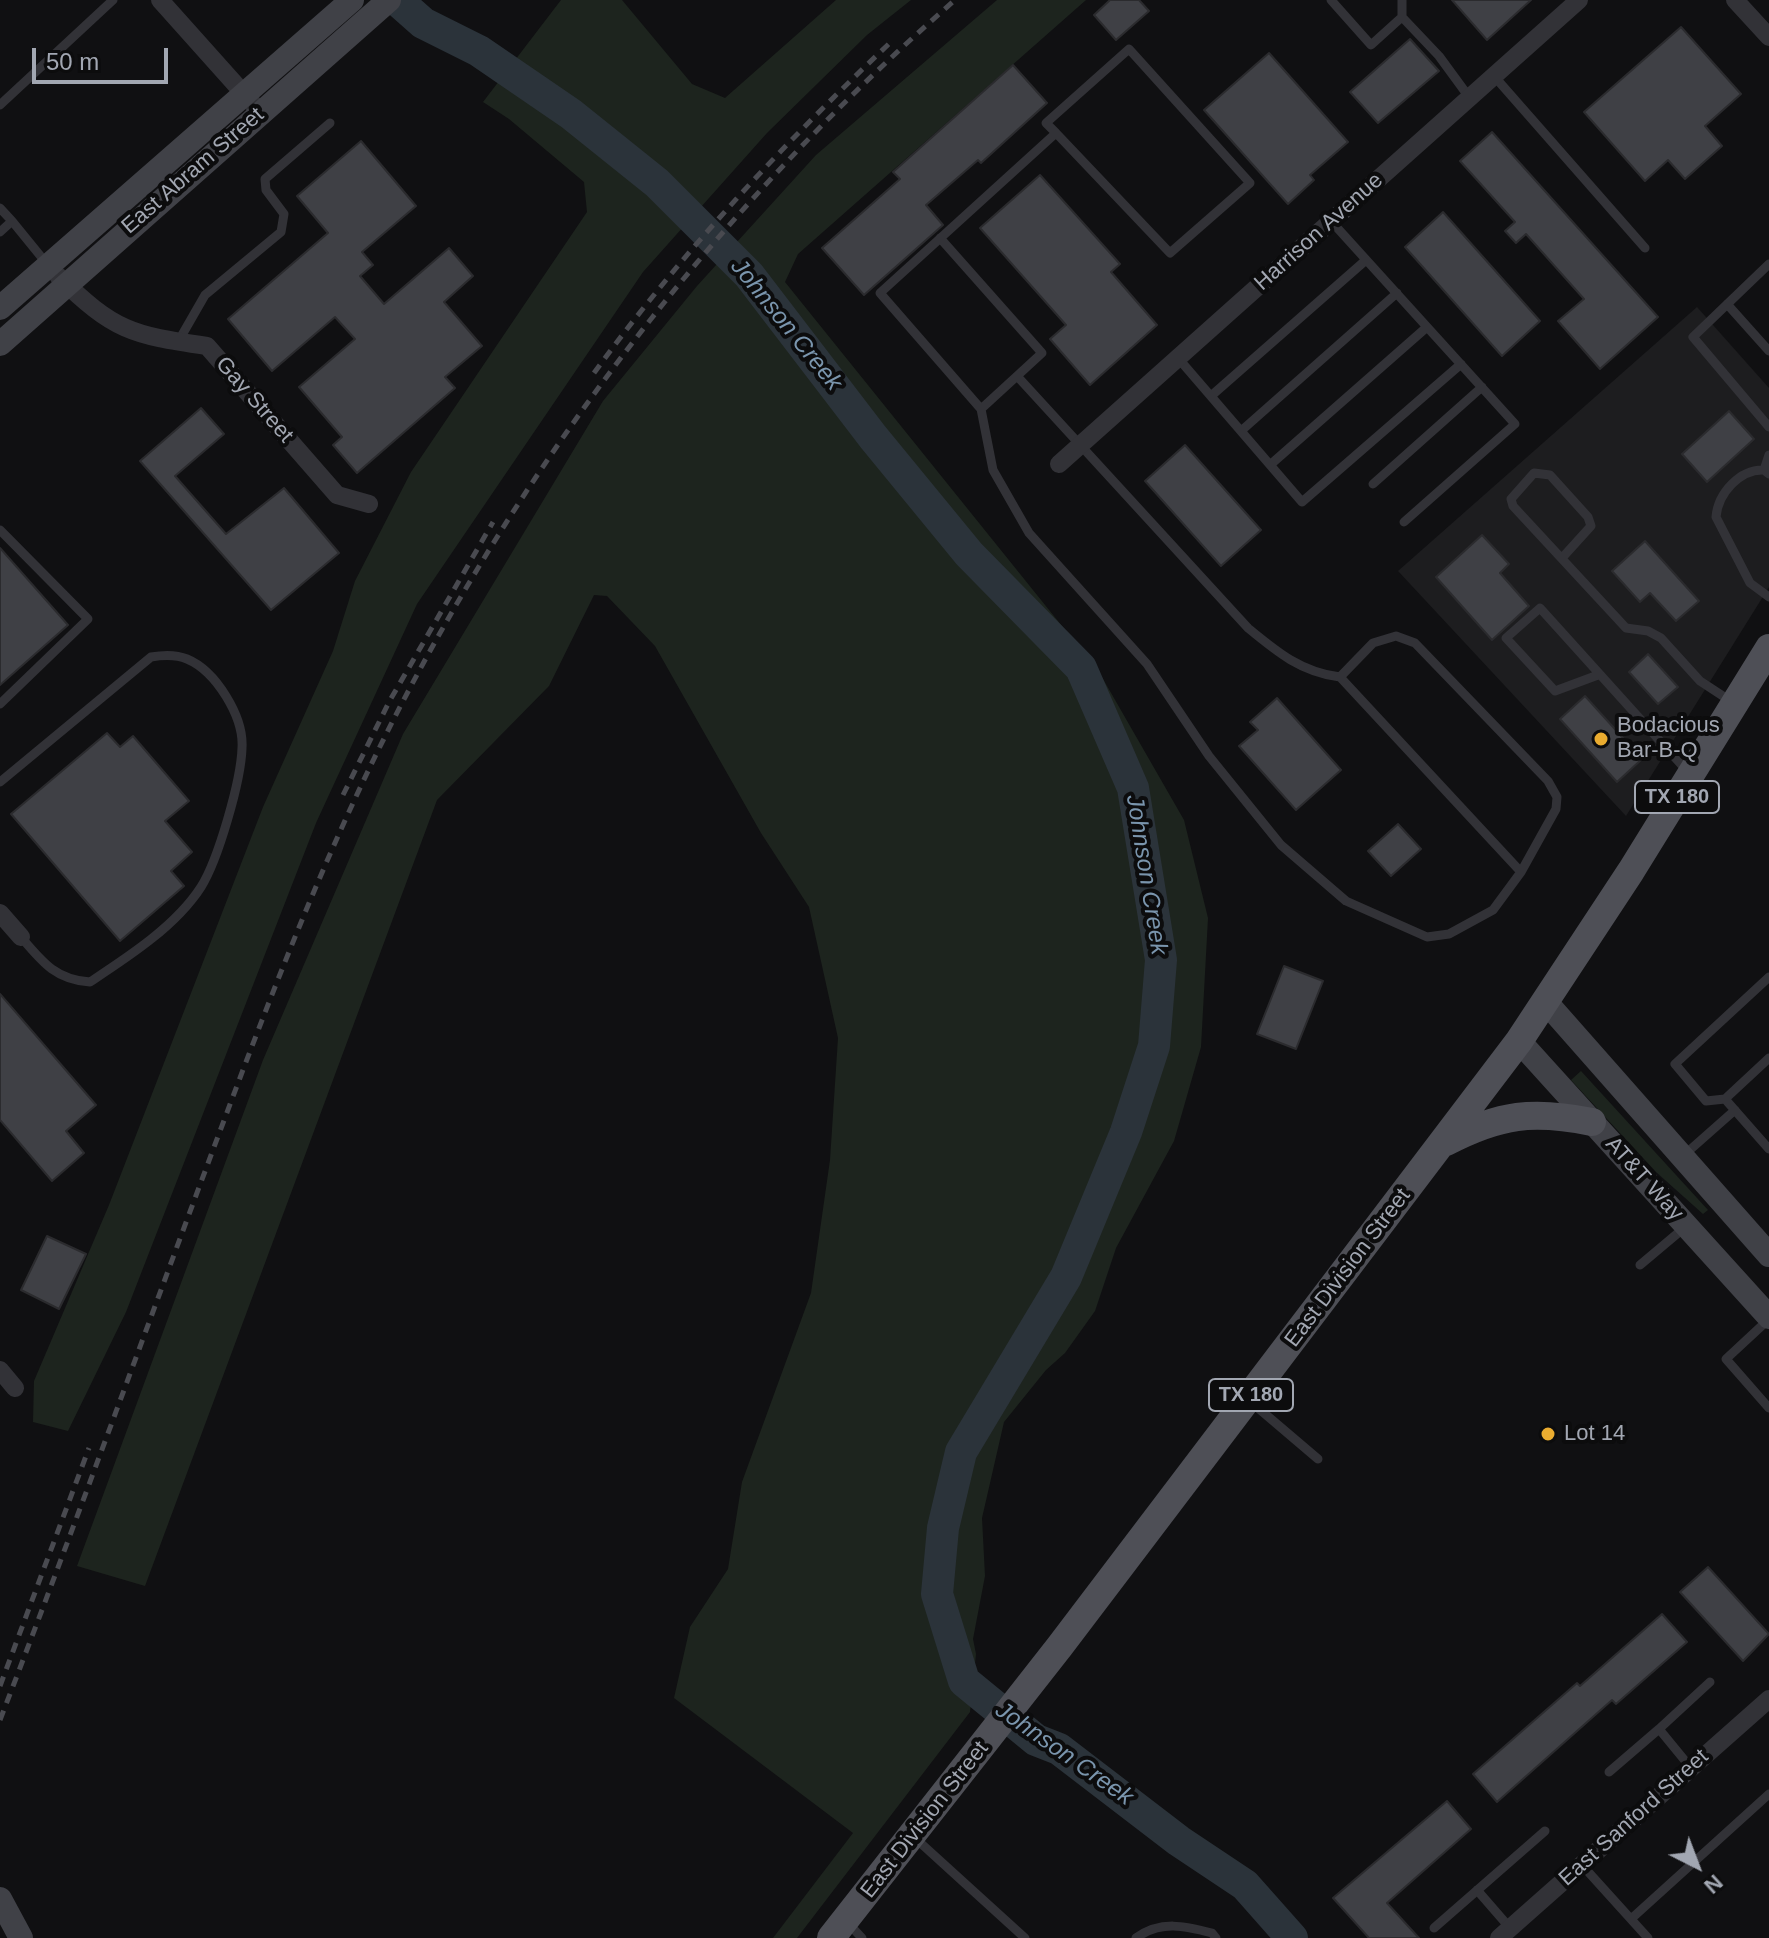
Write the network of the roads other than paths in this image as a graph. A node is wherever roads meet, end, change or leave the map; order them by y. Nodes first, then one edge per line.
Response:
1 (113, 0) edge
2 (160, 0) edge
3 (352, 0) edge
4 (389, 0) edge
5 (1331, 0) edge
6 (1402, 0) edge
7 (1579, 0) edge
8 (1735, 0) edge
9 (1402, 17) junction
10 (338, 29) junction
11 (1769, 37) edge
12 (1494, 76) junction
13 (1469, 97) junction
14 (253, 103) junction
15 (0, 105) edge
16 (330, 123) dead end
17 (1056, 133) junction
18 (0, 208) edge
19 (12, 221) junction
20 (1331, 221) junction
21 (0, 232) edge
22 (940, 238) junction
23 (1645, 248) dead end
24 (1366, 260) junction
25 (1769, 264) edge
26 (58, 275) junction
27 (1397, 293) junction
28 (1727, 304) junction
29 (0, 308) edge
30 (1427, 327) junction
31 (178, 342) junction
32 (0, 344) edge
33 (1769, 351) edge
34 (1178, 358) junction
35 (1461, 364) junction
36 (1017, 376) junction
37 (1482, 387) junction
38 (1211, 396) junction
39 (981, 409) junction
40 (1769, 427) edge
41 (1241, 431) junction
42 (1080, 445) junction
43 (1769, 455) edge
44 (1059, 464) dead end
45 (1270, 465) junction
46 (1767, 472) edge
47 (1373, 484) dead end
48 (369, 504) dead end
49 (1404, 522) dead end
50 (0, 530) edge
51 (1562, 558) junction
52 (1769, 597) edge
53 (1769, 648) edge
54 (1598, 675) junction
55 (1340, 677) junction
56 (0, 704) edge
57 (1734, 704) junction
58 (1691, 775) junction
59 (0, 782) edge
60 (1521, 872) junction
61 (0, 913) edge
62 (21, 937) joint
63 (1769, 977) edge
64 (1545, 1001) junction
65 (1519, 1041) junction
66 (1769, 1058) edge
67 (1725, 1099) junction
68 (1735, 1110) junction
69 (1592, 1122) junction
70 (1441, 1144) junction
71 (1769, 1149) edge
72 (1680, 1158) junction
73 (1686, 1226) junction
74 (1769, 1255) edge
75 (1640, 1265) dead end
76 (1769, 1318) edge
77 (0, 1370) edge
78 (15, 1388) dead end
79 (1248, 1399) junction
80 (1769, 1408) edge
81 (1318, 1459) dead end
82 (1710, 1682) dead end
83 (1769, 1699) edge
84 (1659, 1729) junction
85 (1691, 1768) junction
86 (1609, 1772) dead end
87 (1769, 1794) edge
88 (1545, 1831) dead end
89 (913, 1836) junction
90 (1582, 1865) junction
91 (1477, 1890) junction
92 (0, 1899) edge
93 (1631, 1919) junction
94 (1434, 1928) dead end
95 (846, 1932) edge
96 (1504, 1933) edge
97 (21, 1938) edge
98 (1025, 1938) edge
99 (1136, 1938) edge
100 (1216, 1938) edge
101 (1648, 1938) edge

1 - 15 lane
2 - 14 street
3 - 10 main road, East Abram Street
4 - 10 main road, East Abram Street
5 - 9 lane
6 - 9 lane
7 - 12 street, Harrison Avenue
8 - 11 street
9 - 13 lane
10 - 14 main road, East Abram Street
12 - 13 street, Harrison Avenue
12 - 23 lane
13 - 20 street, Harrison Avenue
14 - 26 main road, East Abram Street
16 - 31 lane
17 - 17 lane
17 - 22 lane
18 - 19 lane
19 - 21 lane
19 - 26 lane
20 - 24 lane
20 - 34 street, Harrison Avenue
22 - 36 lane
22 - 39 lane
24 - 27 lane
24 - 38 lane
25 - 28 lane
26 - 29 main road, East Abram Street
26 - 31 street, Gay Street
26 - 32 main road, East Abram Street
27 - 30 lane
27 - 41 lane
28 - 33 lane
28 - 40 lane
30 - 35 lane
30 - 45 lane
31 - 48 street, Gay Street
34 - 38 lane
34 - 42 street, Harrison Avenue
35 - 37 lane
35 - 45 lane
36 - 39 lane
36 - 42 lane
37 - 47 lane
37 - 49 lane
38 - 41 lane
39 - 60 lane
41 - 45 lane
42 - 44 street, Harrison Avenue
42 - 55 lane
43 - 46 lane
46 - 52 lane
50 - 56 lane
51 - 51 lane
51 - 57 lane
53 - 57 main road, East Division Street / TX 180
54 - 54 lane
54 - 58 lane
55 - 60 lane
55 - 60 lane
57 - 58 main road, East Division Street / TX 180
58 - 64 main road, East Division Street / TX 180
59 - 62 lane
61 - 62 street
63 - 67 lane
64 - 65 main road, East Division Street / TX 180
64 - 72 main road, AT&T Way
65 - 69 main road, AT&T Way
65 - 70 main road, East Division Street / TX 180
66 - 67 lane
67 - 68 lane
68 - 71 lane
68 - 72 lane
69 - 70 main road
69 - 73 main road, AT&T Way
70 - 79 main road, East Division Street / TX 180
72 - 74 main road, AT&T Way
73 - 75 lane
73 - 76 main road, AT&T Way
76 - 80 lane
77 - 78 street
79 - 81 lane
79 - 89 main road, East Division Street / TX 180
82 - 84 lane
83 - 85 street, East Sanford Street
84 - 85 lane
84 - 86 lane
85 - 90 street, East Sanford Street
87 - 93 lane
88 - 91 lane
89 - 95 main road, East Division Street / TX 180
89 - 98 lane
90 - 93 lane
90 - 96 street, East Sanford Street
91 - 94 lane
91 - 96 lane
92 - 97 main road
93 - 101 lane
99 - 100 lane

